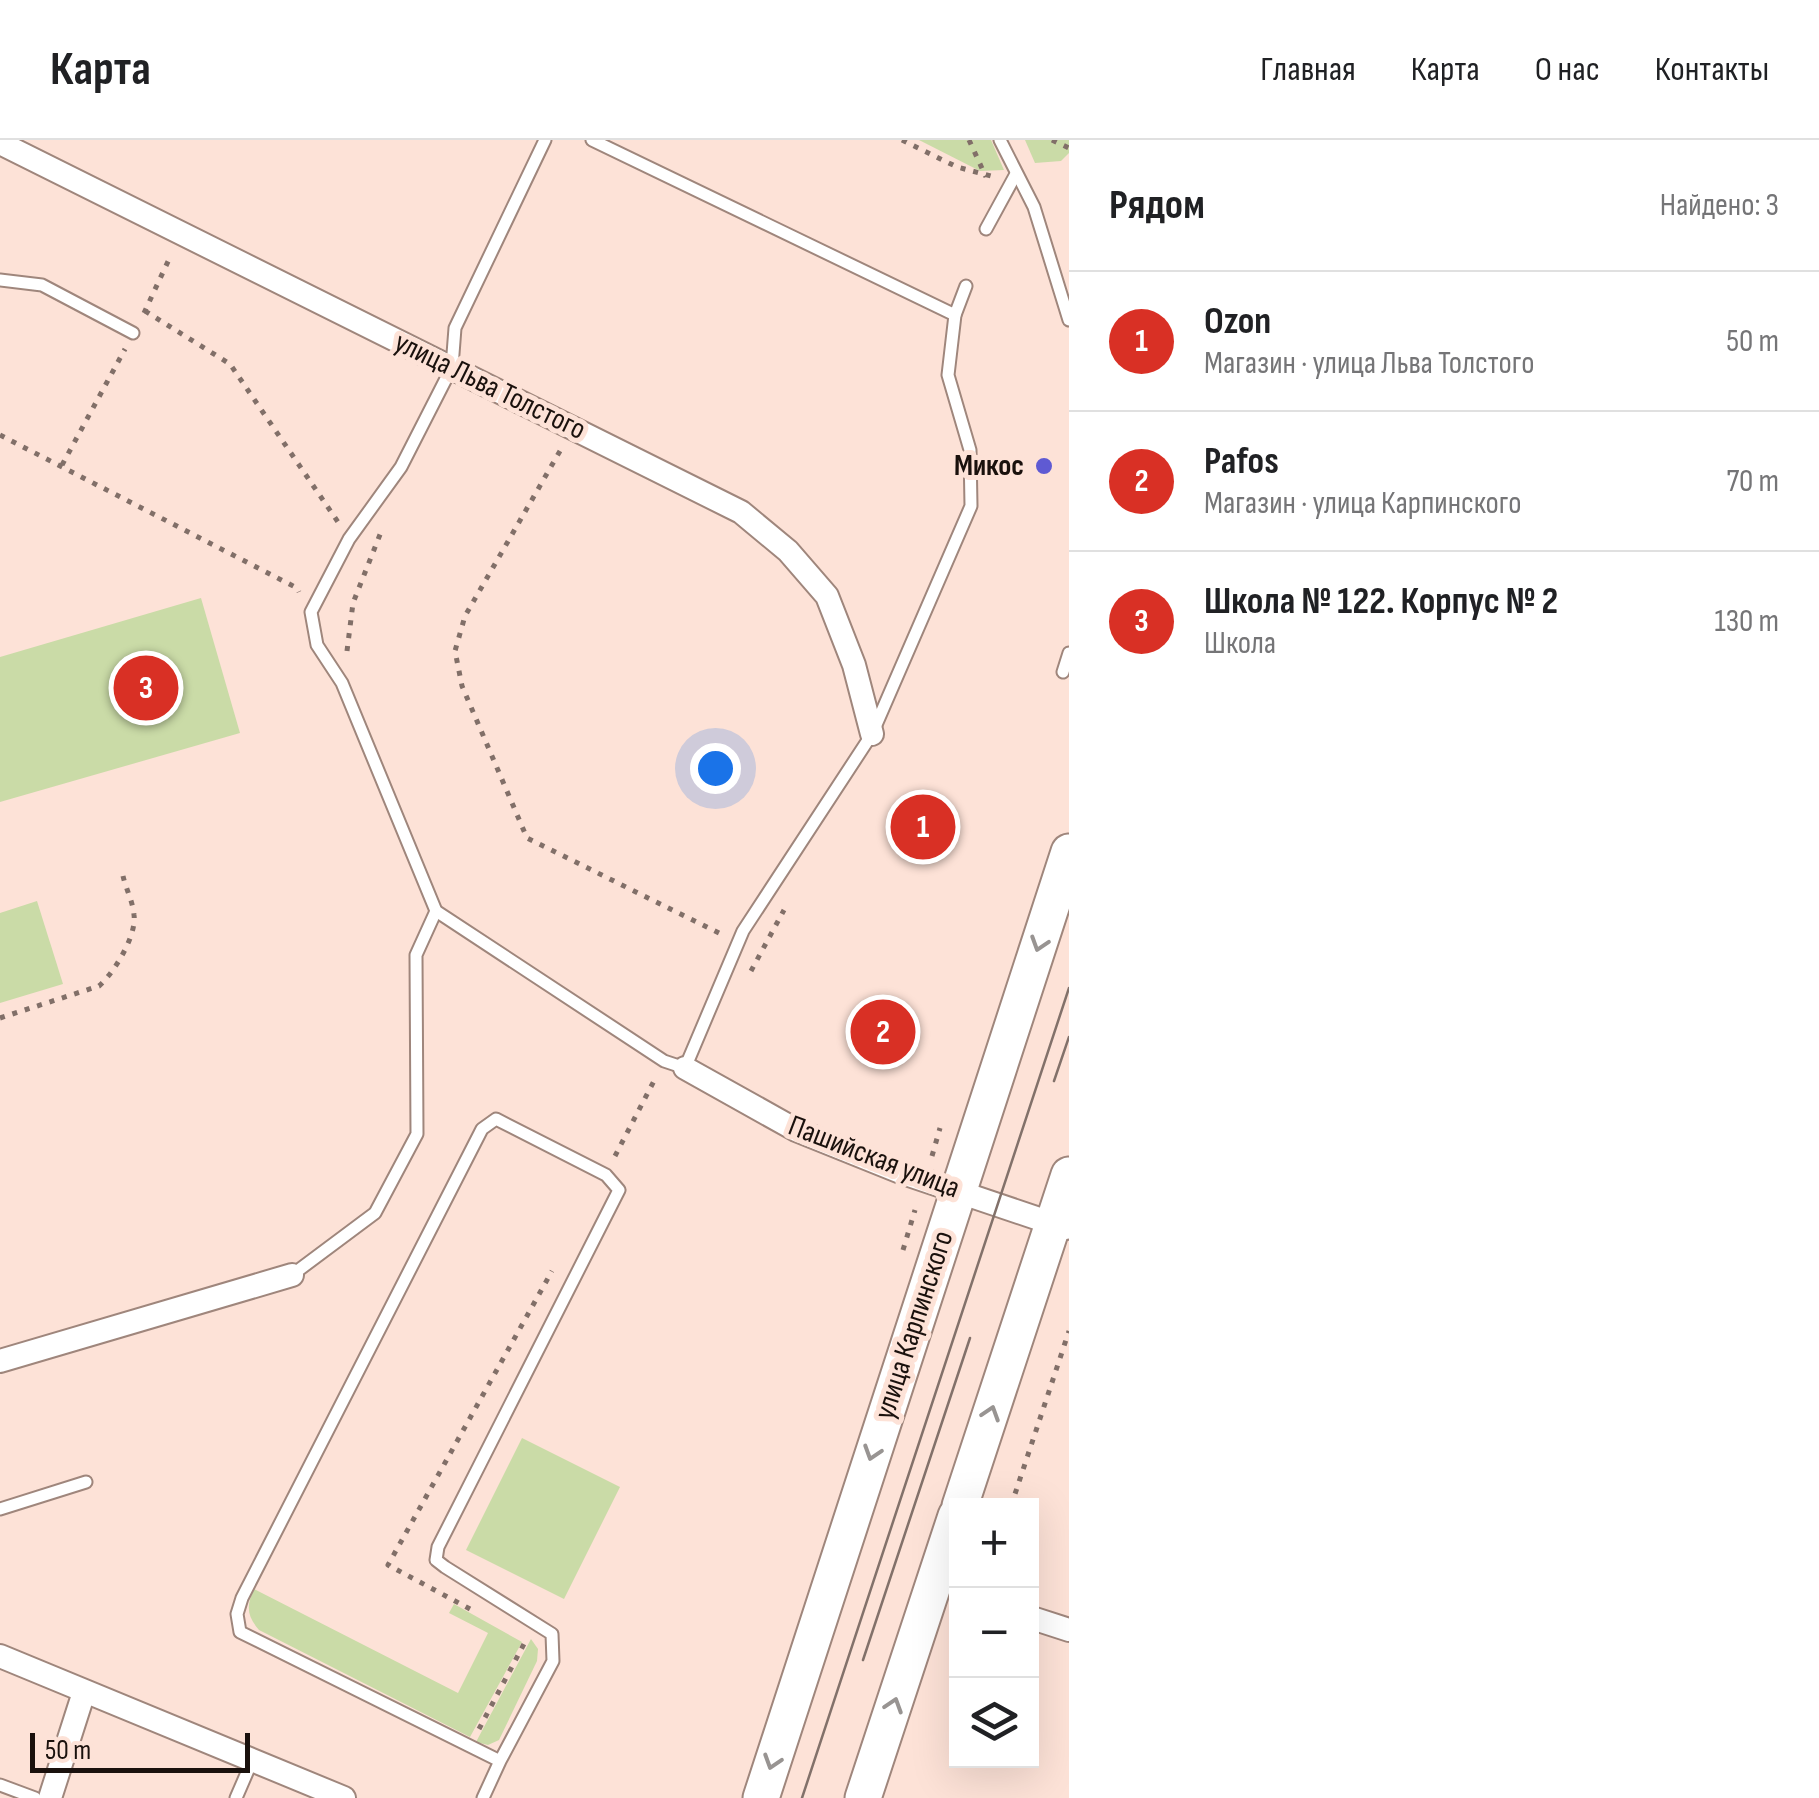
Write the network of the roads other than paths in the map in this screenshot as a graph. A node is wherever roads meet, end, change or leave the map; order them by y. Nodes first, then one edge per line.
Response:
1 (545, 140) edge
2 (592, 140) edge
3 (1000, 140) edge
4 (0, 143) edge
5 (1016, 174) junction
6 (986, 229) dead end
7 (0, 280) edge
8 (966, 286) dead end
9 (955, 315) junction
10 (1069, 320) edge
11 (134, 332) road end
12 (452, 368) junction
13 (1069, 653) edge
14 (1064, 672) dead end
15 (872, 734) junction
16 (1069, 852) edge
17 (436, 911) junction
18 (686, 1068) junction
19 (1069, 1175) edge
20 (958, 1190) junction
21 (1061, 1226) edge
22 (292, 1275) joint
23 (0, 1361) edge
24 (86, 1482) dead end
25 (963, 1498) edge
26 (0, 1508) edge
27 (949, 1563) edge
28 (945, 1590) edge
29 (1039, 1620) edge
30 (1069, 1630) edge
31 (0, 1656) edge
32 (84, 1692) junction
33 (252, 1761) junction
34 (500, 1761) junction
35 (0, 1786) edge
36 (35, 1798) edge
37 (50, 1798) edge
38 (236, 1798) edge
39 (344, 1798) edge
40 (484, 1798) edge
41 (760, 1798) edge
42 (863, 1798) edge

1 - 12 lane
2 - 9 lane
3 - 5 lane
4 - 12 street, улица Льва Толстого
5 - 6 lane
5 - 10 lane
7 - 11 lane
8 - 9 lane
9 - 15 lane
12 - 15 street, улица Льва Толстого
12 - 17 lane
13 - 14 lane
15 - 18 lane
16 -> 20 main road, улица Карпинского
17 - 18 lane
17 - 22 lane
18 - 20 street, Пашийская улица
19 - 21 main road
20 - 21 street, Пашийская улица
20 -> 41 main road, улица Карпинского
25 -> 21 main road
22 - 23 street
24 - 26 lane
27 - 28 main road
42 -> 28 main road
29 - 30 street
31 - 32 street
32 - 33 street
32 - 37 street
33 - 38 lane
33 - 39 street
34 - 34 lane
34 - 40 lane
35 - 36 lane

